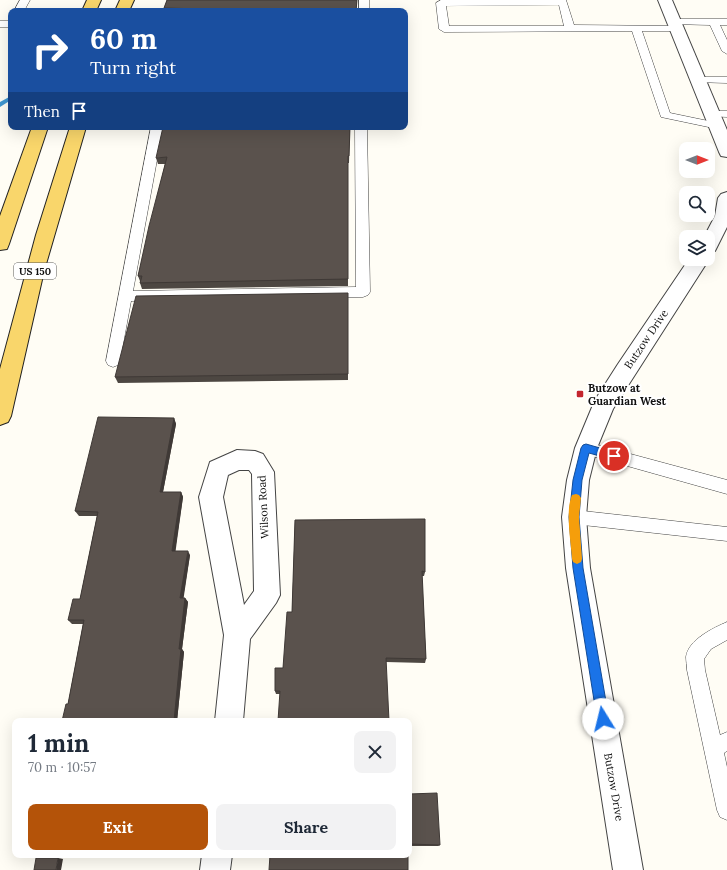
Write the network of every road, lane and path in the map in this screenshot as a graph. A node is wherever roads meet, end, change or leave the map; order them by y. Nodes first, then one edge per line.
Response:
1 (664, 0) edge
2 (714, 22) junction
3 (727, 22) edge
4 (675, 25) junction
5 (570, 28) junction
6 (636, 28) junction
7 (727, 50) edge
8 (698, 80) junction
9 (727, 80) edge
10 (719, 118) edge
11 (39, 130) edge
12 (77, 130) edge
13 (156, 130) edge
14 (361, 130) edge
15 (727, 152) edge
16 (727, 198) edge
17 (715, 233) edge
18 (0, 244) edge
19 (694, 266) edge
20 (125, 296) junction
21 (113, 361) dead end
22 (0, 416) edge
23 (586, 448) junction
24 (727, 486) edge
25 (574, 517) junction
26 (727, 534) edge
27 (727, 632) edge
28 (237, 635) junction
29 (229, 718) edge
30 (720, 745) edge
31 (727, 810) edge
32 (217, 858) edge
33 (215, 870) edge
34 (628, 870) edge

1 - 4 street
2 - 3 lane
2 - 4 lane
2 - 7 lane
4 - 6 lane
4 - 8 street
5 - 5 lane
5 - 6 lane
6 - 10 lane
8 - 9 lane
8 - 10 street
10 - 15 street
11 - 18 main road
12 - 22 main road, US 150
13 - 20 lane
14 - 20 lane
16 - 17 street
19 - 23 street, Butzow Drive
20 - 21 lane
23 - 24 lane
23 - 25 street, Butzow Drive
25 - 26 lane
25 - 34 street, Butzow Drive
27 - 30 lane
28 - 28 street, Wilson Road
28 - 29 street, Wilson Road
30 - 31 lane
32 - 33 street

